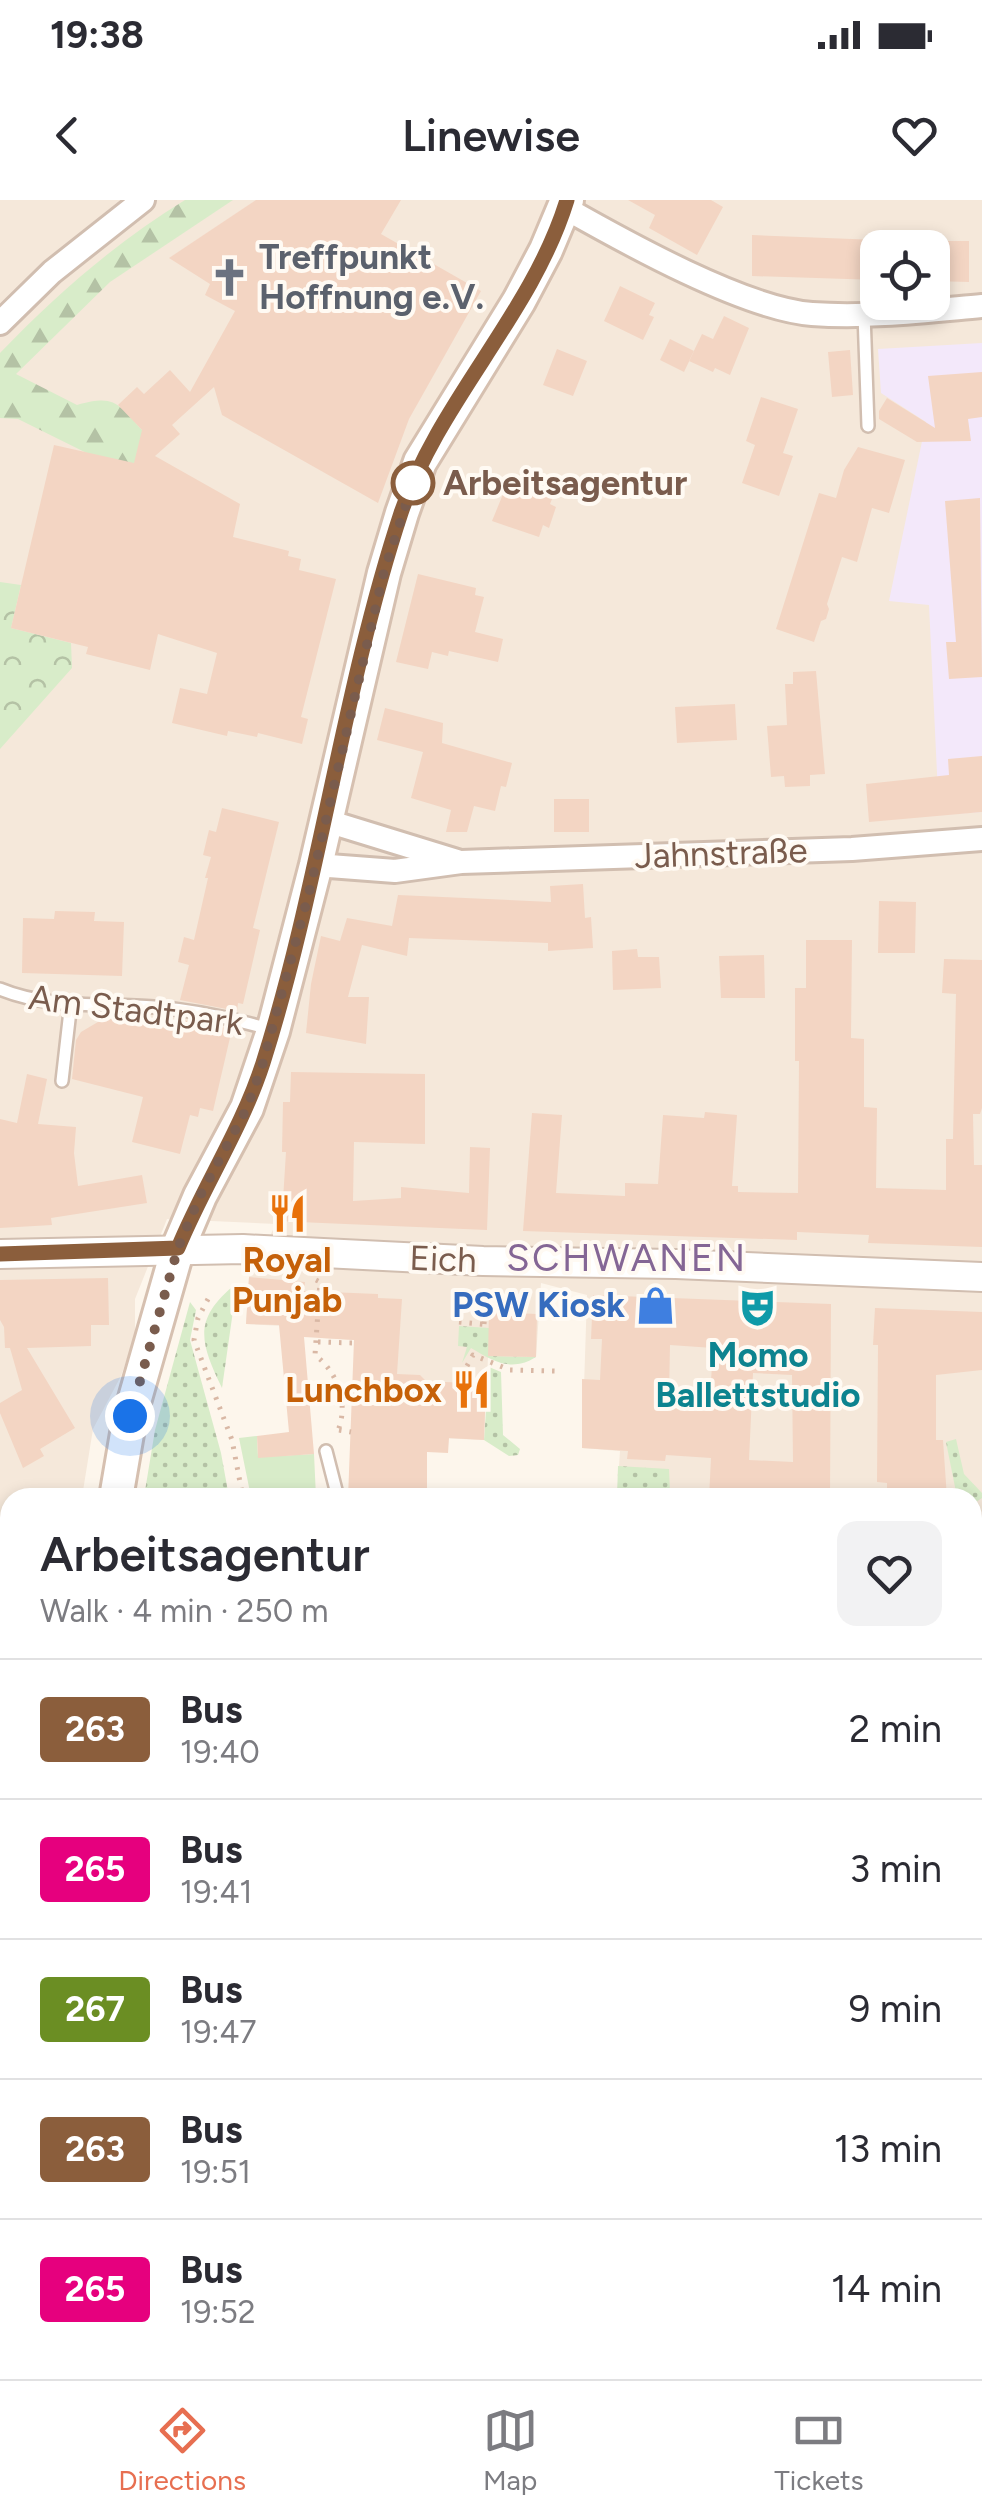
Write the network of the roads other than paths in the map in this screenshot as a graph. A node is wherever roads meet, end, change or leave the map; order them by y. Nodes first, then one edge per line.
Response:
1 (143, 200) edge
2 (563, 203) edge
3 (982, 306) edge
4 (950, 308) edge
5 (860, 314) edge
6 (864, 320) edge
7 (0, 323) edge
8 (868, 426) dead end
9 (327, 821) junction
10 (982, 839) edge
11 (460, 862) junction
12 (316, 865) junction
13 (0, 989) edge
14 (71, 1002) junction
15 (273, 1031) junction
16 (62, 1080) dead end
17 (178, 1248) junction
18 (0, 1254) edge
19 (947, 1275) junction
20 (982, 1277) edge
21 (982, 1296) edge
22 (326, 1451) road end
23 (118, 1488) edge
24 (335, 1488) edge

1 - 7 street
2 - 5 street
2 - 9 main road
3 - 4 street
6 - 8 lane
9 - 11 street, Jahnstraße
9 - 12 main road
10 - 11 street, Jahnstraße
11 - 12 street, Jahnstraße
12 - 15 main road
13 - 14 lane, Am Stadtpark
14 - 15 lane, Am Stadtpark
14 - 16 lane
15 - 17 main road
17 - 18 street, Eich
17 - 19 street, Eich
17 - 23 main road
19 - 20 street, Eich
19 - 21 street, Eich
22 - 24 lane

